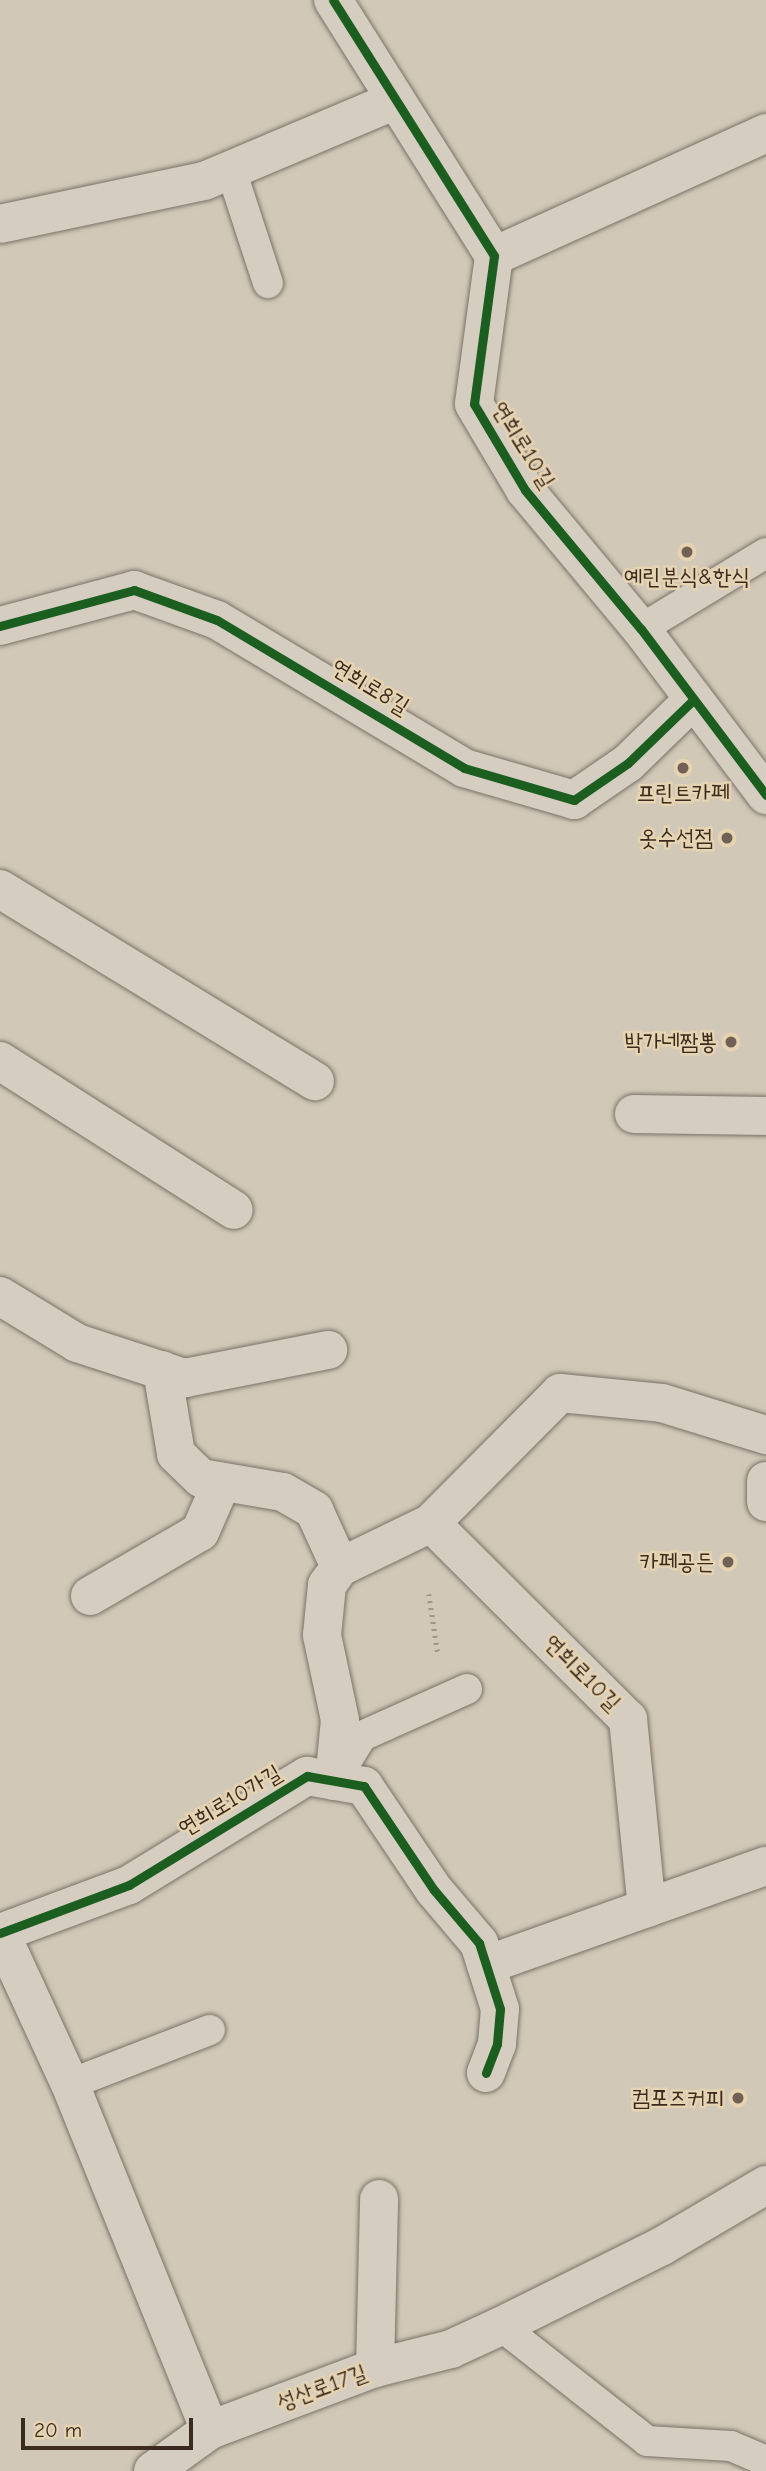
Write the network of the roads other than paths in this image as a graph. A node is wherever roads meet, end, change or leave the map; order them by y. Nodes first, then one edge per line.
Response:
1 (333, 0) edge
2 (396, 100) junction
3 (766, 133) edge
4 (231, 170) junction
5 (0, 224) edge
6 (494, 256) junction
7 (268, 283) dead end
8 (766, 554) edge
9 (0, 626) edge
10 (641, 629) junction
11 (693, 700) junction
12 (766, 795) edge
13 (0, 889) edge
14 (0, 1061) edge
15 (315, 1081) dead end
16 (634, 1114) dead end
17 (766, 1116) edge
18 (234, 1210) dead end
19 (0, 1296) edge
20 (328, 1350) dead end
21 (162, 1370) junction
22 (766, 1435) edge
23 (766, 1481) edge
24 (222, 1482) junction
25 (766, 1502) edge
26 (431, 1523) junction
27 (340, 1567) junction
28 (90, 1596) dead end
29 (456, 1694) road end
30 (334, 1781) junction
31 (766, 1866) edge
32 (647, 1908) junction
33 (0, 1933) edge
34 (485, 1965) junction
35 (210, 2030) dead end
36 (491, 2058) dead end
37 (69, 2084) junction
38 (766, 2185) edge
39 (379, 2199) dead end
40 (501, 2326) junction
41 (375, 2368) junction
42 (210, 2430) junction
43 (766, 2461) edge
44 (153, 2471) edge

1 - 2 street
2 - 4 street
2 - 6 street
3 - 6 street
4 - 5 street
4 - 7 lane
6 - 10 street, 연희로10길
8 - 10 lane
9 - 11 street, 연희로8길
10 - 11 street, 연희로10길
11 - 12 street, 연희로10길
13 - 15 street
14 - 18 street
16 - 17 street
19 - 21 street
20 - 21 street
21 - 24 street
22 - 26 street
23 - 25 street
24 - 27 street
24 - 28 street
26 - 27 street
26 - 32 street, 연희로10길
27 - 30 street
29 - 30 lane
30 - 33 street, 연희로10가길
30 - 34 street, 연희로10가길
31 - 32 street
32 - 34 street
33 - 37 street, 연희로10가길
34 - 36 street, 연희로10가길
35 - 37 lane
37 - 42 street, 연희로10가길
38 - 40 street, 성산로17길
39 - 41 street
40 - 41 street, 성산로17길
40 - 43 lane
41 - 42 street, 성산로17길
42 - 44 street, 성산로17길

